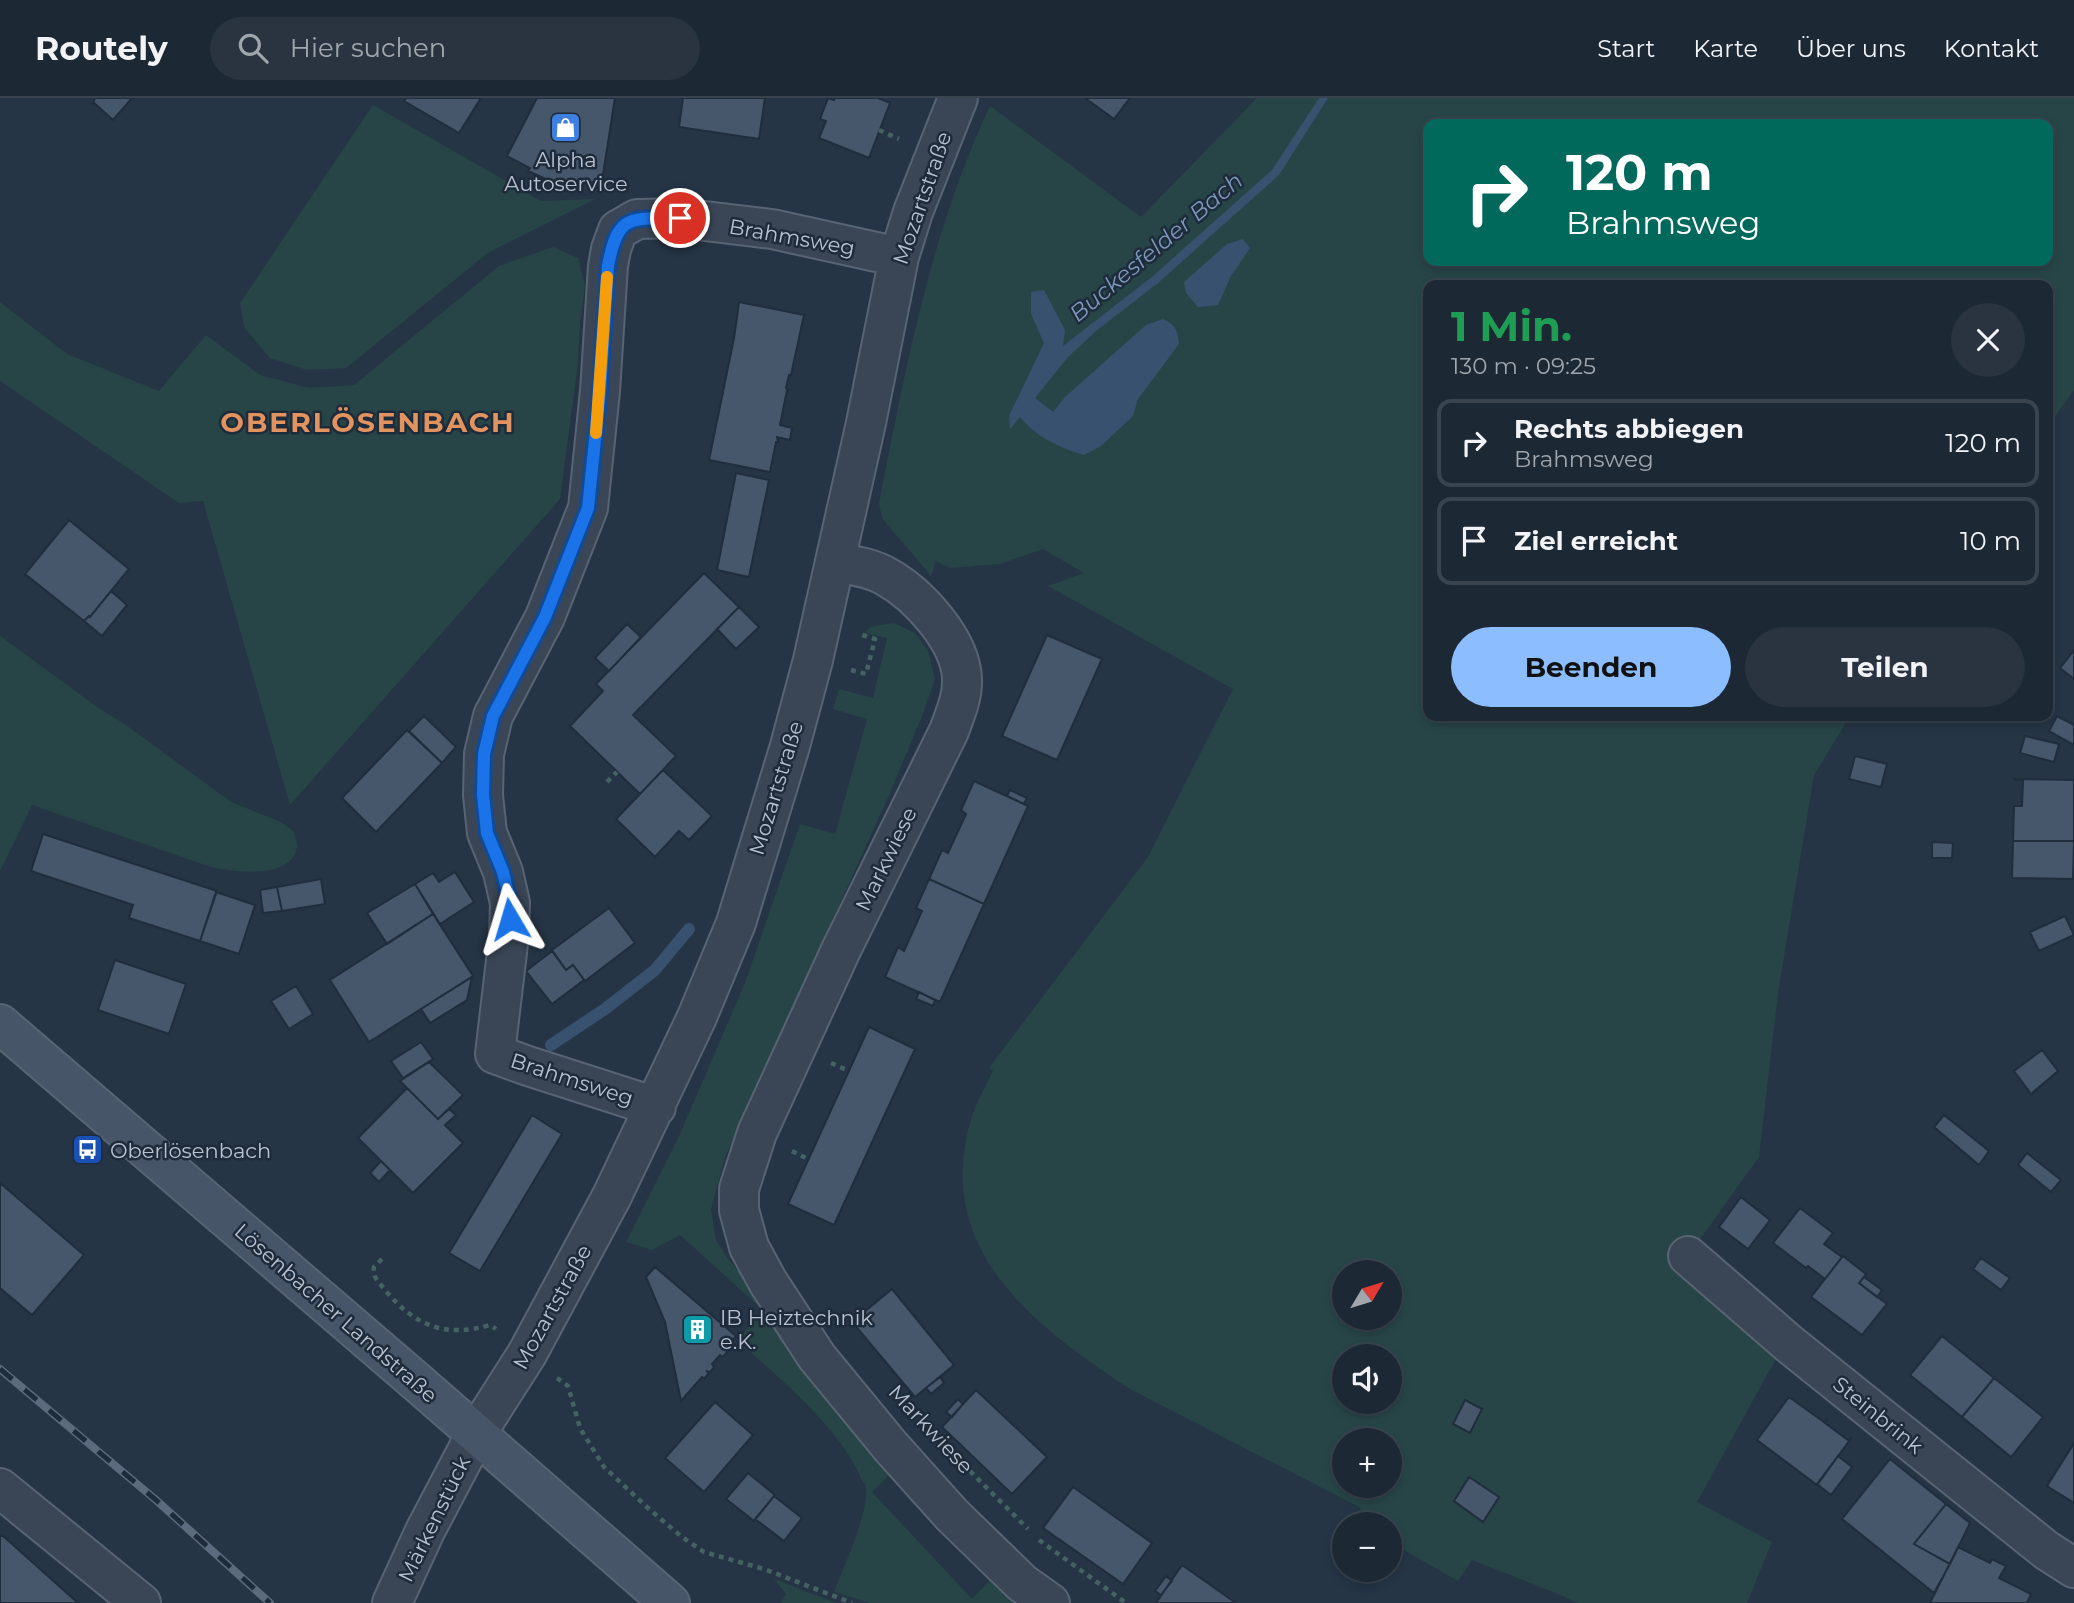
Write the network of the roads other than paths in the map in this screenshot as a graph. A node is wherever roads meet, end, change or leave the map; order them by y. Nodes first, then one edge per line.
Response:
1 (958, 98) edge
2 (900, 257) junction
3 (835, 562) junction
4 (0, 1024) edge
5 (656, 1107) junction
6 (1688, 1256) dead end
7 (476, 1434) junction
8 (0, 1488) edge
9 (2074, 1568) edge
10 (141, 1603) edge
11 (392, 1603) edge
12 (670, 1603) edge
13 (1050, 1603) edge

1 - 2 street, Mozartstraße
2 - 3 street, Mozartstraße
2 - 5 street, Brahmsweg
3 - 5 street, Mozartstraße
3 - 13 street, Markwiese
4 - 7 main road, Lösenbacher Landstraße
5 - 7 street, Mozartstraße
6 - 9 street, Steinbrink
7 - 11 street, Märkenstück
7 - 12 main road, Lösenbacher Landstraße
8 - 10 street

